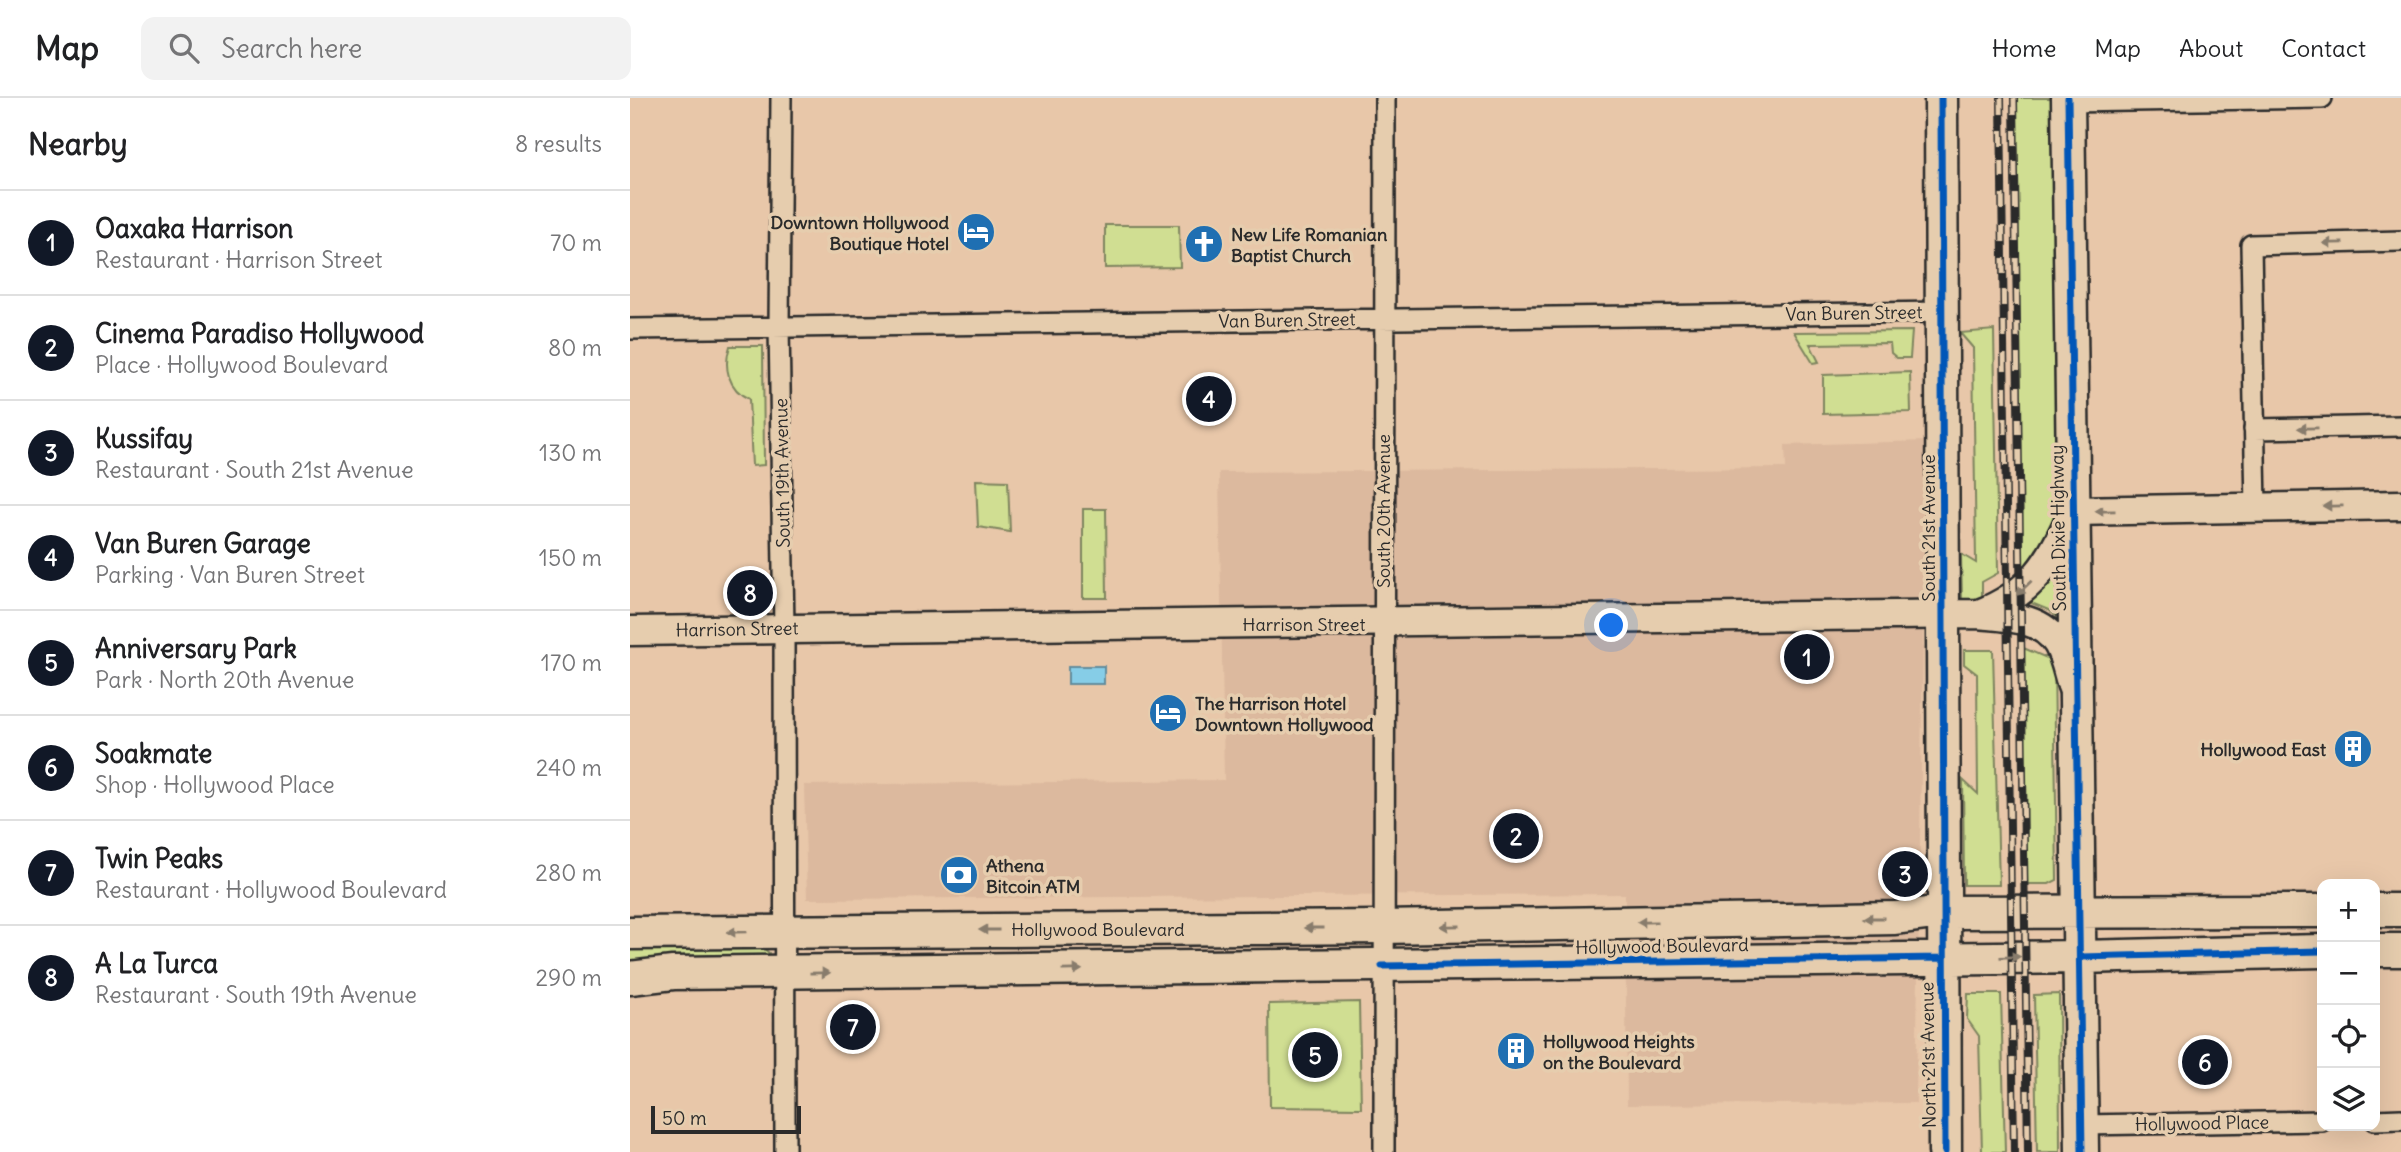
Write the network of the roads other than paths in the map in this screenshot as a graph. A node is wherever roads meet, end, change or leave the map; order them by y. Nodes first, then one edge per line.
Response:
1 (781, 98) edge
2 (1385, 98) edge
3 (1941, 98) edge
4 (2322, 98) edge
5 (2068, 100) edge
6 (2401, 241) edge
7 (1943, 312) junction
8 (1384, 319) junction
9 (779, 326) junction
10 (630, 329) edge
11 (2401, 426) edge
12 (2254, 429) junction
13 (2401, 505) edge
14 (2256, 508) junction
15 (2073, 511) junction
16 (1978, 614) junction
17 (1944, 615) junction
18 (1382, 624) junction
19 (785, 629) junction
20 (630, 631) edge
21 (2076, 699) junction
22 (2380, 910) edge
23 (2401, 910) edge
24 (2303, 911) edge
25 (1942, 912) junction
26 (2079, 919) junction
27 (1382, 928) junction
28 (785, 931) junction
29 (630, 933) edge
30 (2380, 950) edge
31 (2401, 950) edge
32 (2313, 951) edge
33 (2080, 957) junction
34 (1942, 958) junction
35 (1382, 966) junction
36 (785, 973) junction
37 (630, 978) edge
38 (2401, 1119) edge
39 (2380, 1120) edge
40 (2317, 1121) edge
41 (2081, 1139) edge
42 (785, 1152) edge
43 (1384, 1152) edge
44 (1945, 1152) edge

1 - 9 street, South 19th Avenue
2 - 8 street, South 20th Avenue
3 - 7 main road, South 21st Avenue
4 - 5 street
5 - 15 main road, South Dixie Highway
6 -> 12 street
7 - 8 street, Van Buren Street
7 - 17 main road, South 21st Avenue
8 - 9 street, Van Buren Street
8 - 18 street, South 20th Avenue
9 - 10 street, Van Buren Street
9 - 19 street, South 19th Avenue
11 -> 12 street
12 - 14 street
13 -> 14 main road
14 -> 15 main road
15 -> 16 main road, Harrison Street
15 - 21 main road, South Dixie Highway
16 - 17 main road, Harrison Street
16 - 21 main road, Harrison Street
17 - 18 main road, Harrison Street
17 - 25 main road, South 21st Avenue
18 - 19 main road, Harrison Street
18 - 27 street, South 20th Avenue
19 - 20 main road, Harrison Street
19 - 28 street, South 19th Avenue
21 - 26 main road, South Dixie Highway
22 - 23 main road
24 - 26 main road, Hollywood Boulevard
24 - 32 main road
25 - 26 main road, Hollywood Boulevard
25 -> 27 main road, Hollywood Boulevard
25 - 34 main road, South 21st Avenue
26 - 33 main road, South Dixie Highway
26 - 34 main road
27 -> 28 main road, Hollywood Boulevard
27 - 35 street, South 20th Avenue
28 -> 29 main road, Hollywood Boulevard
28 - 36 street, South 19th Avenue
30 - 31 main road
32 - 33 main road, Hollywood Boulevard
34 -> 33 main road, Hollywood Boulevard
33 - 41 main road, South Dixie Highway
34 - 35 main road, Hollywood Boulevard
34 - 44 main road, North 21st Avenue
36 -> 35 main road, Hollywood Boulevard
35 - 43 street, South 20th Avenue
36 - 37 main road, Hollywood Boulevard
36 - 42 street, South 19th Avenue
38 - 39 street
40 - 41 street, Hollywood Place

